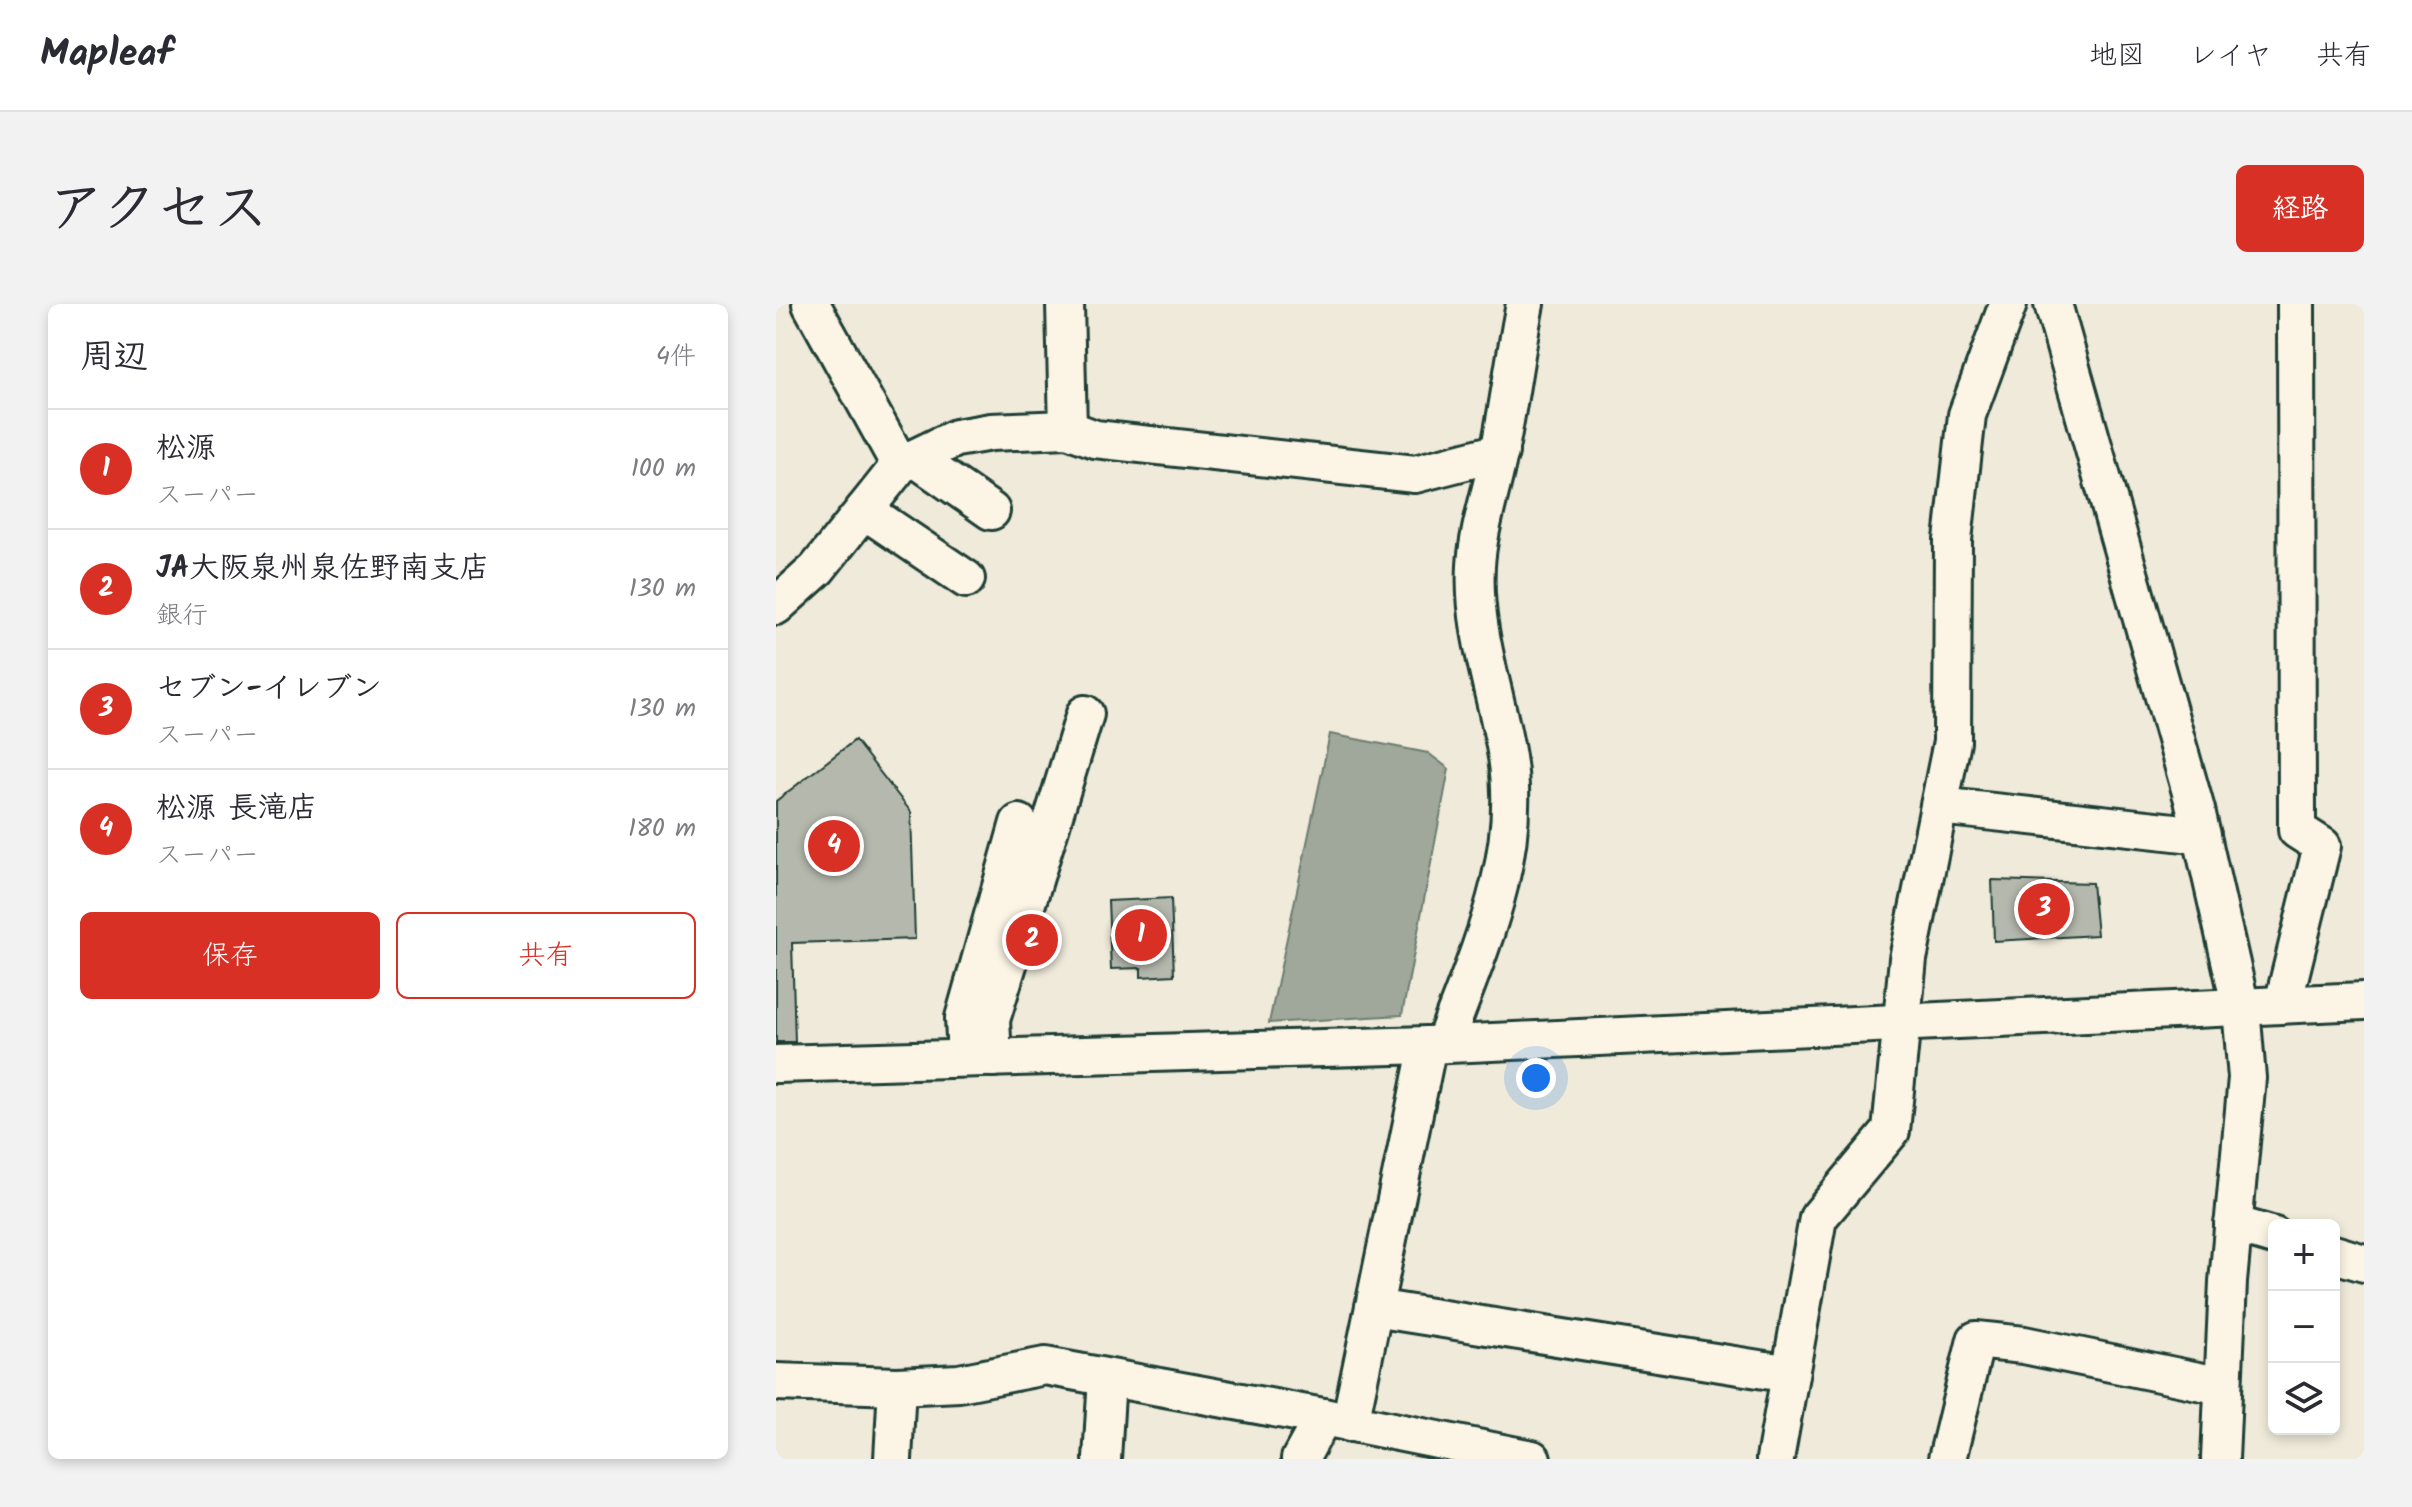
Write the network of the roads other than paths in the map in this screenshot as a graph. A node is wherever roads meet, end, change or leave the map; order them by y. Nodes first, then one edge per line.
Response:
1 (811, 304) edge
2 (1065, 304) edge
3 (1525, 304) edge
4 (2008, 304) edge
5 (2053, 304) edge
6 (2296, 304) edge
7 (1068, 429) junction
8 (1500, 452) junction
9 (908, 462) junction
10 (864, 510) junction
11 (991, 511) dead end
12 (966, 579) dead end
13 (776, 606) edge
14 (1085, 714) dead end
15 (1939, 806) junction
16 (1019, 823) dead end
17 (2202, 835) junction
18 (2364, 1001) edge
19 (2283, 1004) junction
20 (2241, 1008) junction
21 (1903, 1024) junction
22 (1436, 1044) junction
23 (979, 1058) junction
24 (776, 1064) edge
25 (2233, 1224) junction
26 (2268, 1234) edge
27 (2340, 1256) edge
28 (2364, 1263) edge
29 (1374, 1308) junction
30 (1790, 1374) junction
31 (1107, 1378) junction
32 (776, 1382) edge
33 (897, 1386) junction
34 (2222, 1386) junction
35 (1336, 1420) junction
36 (893, 1459) edge
37 (1102, 1459) edge
38 (1300, 1459) edge
39 (1532, 1459) edge
40 (1775, 1459) edge
41 (1947, 1459) edge
42 (2220, 1459) edge

1 - 9 street
2 - 7 street
3 - 8 street
4 - 15 street
5 - 17 street
6 - 19 street
7 - 8 street
7 - 9 street
8 - 22 street
9 - 10 street
9 - 11 street
10 - 12 street
10 - 13 street
14 - 23 street
15 - 17 street
15 - 21 street
16 - 23 street
17 - 20 street
18 - 19 street
19 - 20 street
20 - 21 street
20 - 25 street
21 - 22 street
21 - 30 street
22 - 23 street
22 - 29 street
23 - 24 street
25 - 26 street
25 - 34 street
27 - 28 street
29 - 30 street
29 - 35 street
30 - 40 street
31 - 33 street
31 - 35 street
31 - 37 street
32 - 33 street
33 - 36 street
34 - 41 street
34 - 42 street
35 - 38 street
35 - 39 street

